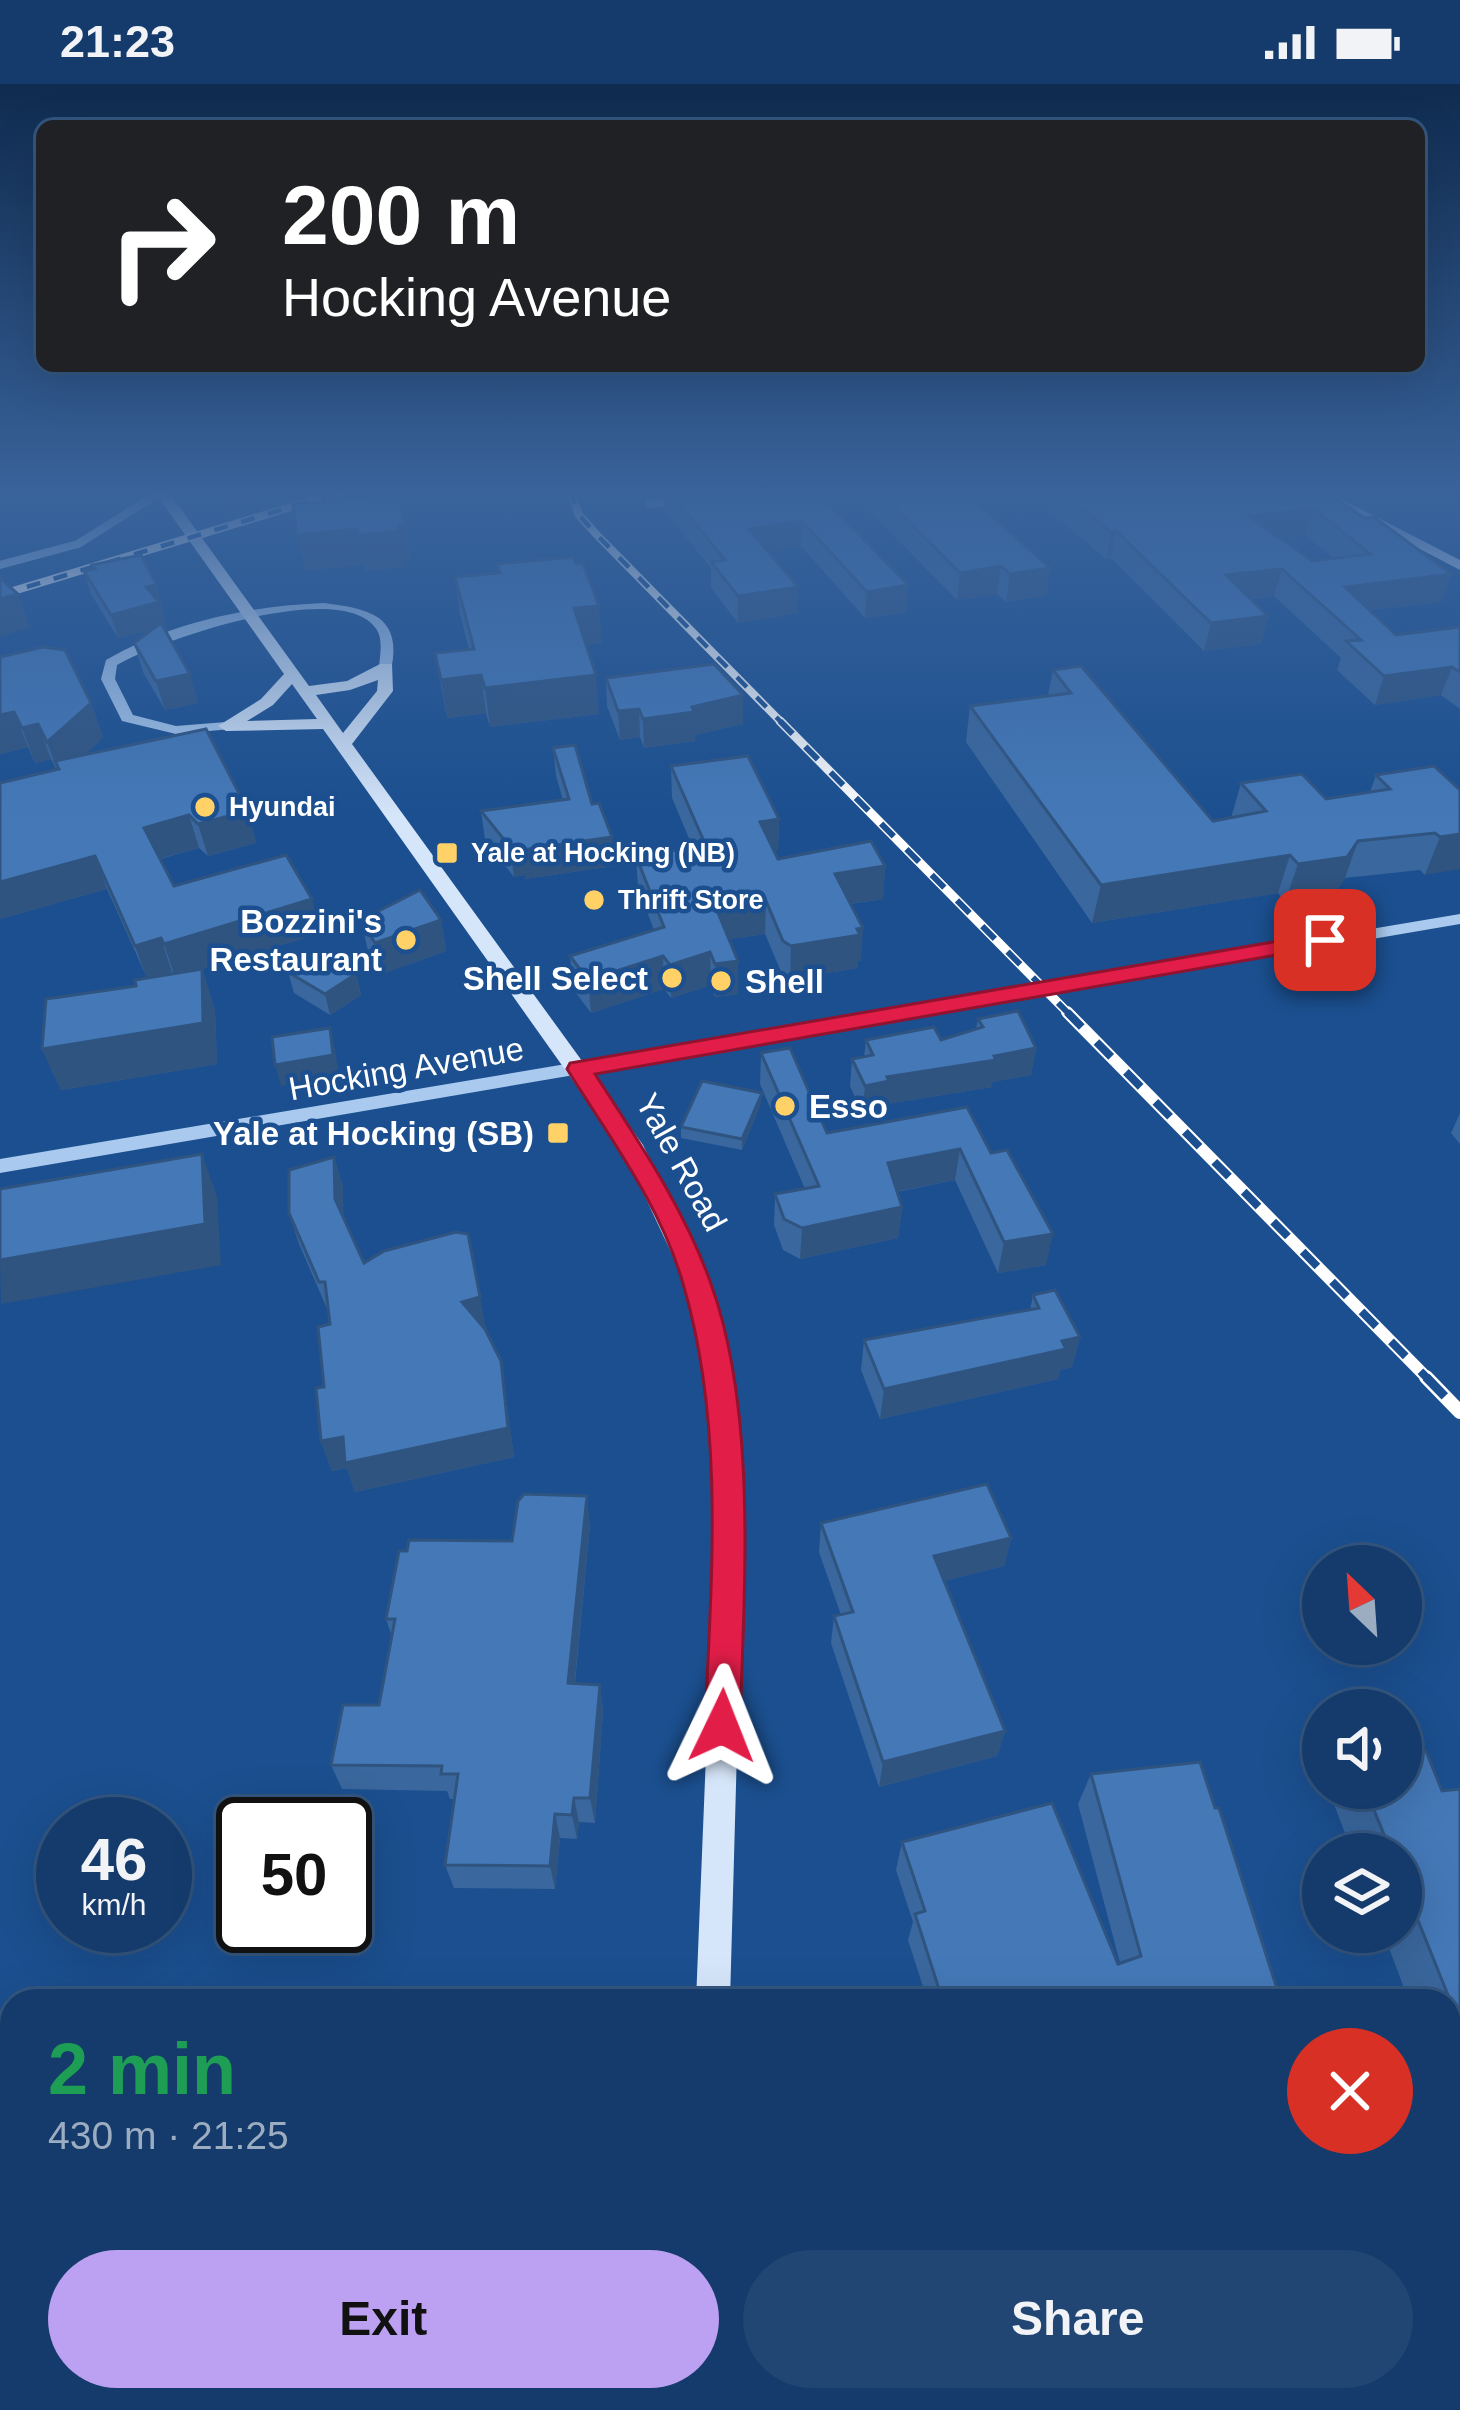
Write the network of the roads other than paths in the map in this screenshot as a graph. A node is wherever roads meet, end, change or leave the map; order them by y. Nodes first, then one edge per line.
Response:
1 (238, 600) edge
2 (386, 667) junction
3 (294, 672) junction
4 (309, 692) junction
5 (332, 724) junction
6 (226, 726) junction
7 (345, 742) junction
8 (1460, 919) edge
9 (579, 1069) junction
10 (0, 1166) edge
11 (713, 1989) edge

1 - 3 main road, Yale Road
2 - 4 main road
2 - 6 street
2 - 7 main road
3 - 4 main road, Yale Road
3 - 6 main road
4 - 5 main road, Yale Road
5 - 6 main road
5 - 7 main road, Yale Road
7 - 9 main road, Yale Road
8 - 9 street, Hocking Avenue
9 - 10 street, Hocking Avenue
9 - 11 main road, Yale Road

